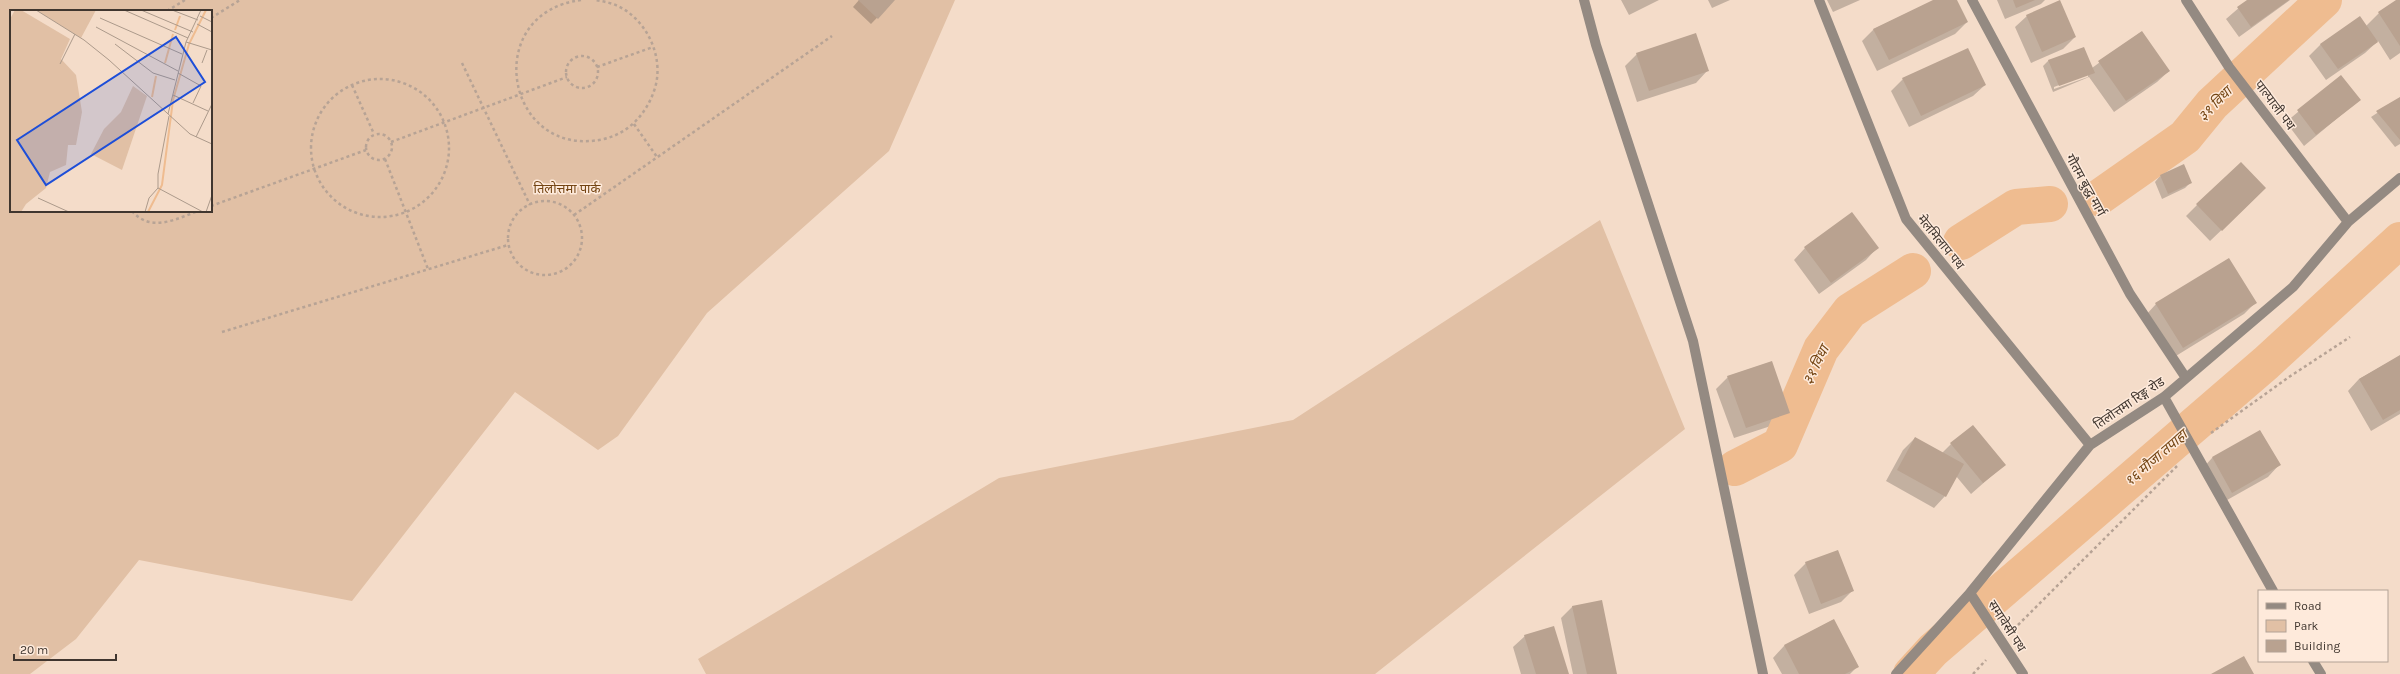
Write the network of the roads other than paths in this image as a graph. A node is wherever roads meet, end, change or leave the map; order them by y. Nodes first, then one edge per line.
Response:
1 (1584, 0) edge
2 (1819, 0) edge
3 (1972, 0) edge
4 (2186, 0) edge
5 (2400, 178) edge
6 (2348, 222) junction
7 (2186, 378) junction
8 (2164, 397) junction
9 (2090, 445) junction
10 (2272, 590) edge
11 (1970, 593) junction
12 (2315, 662) edge
13 (1763, 674) edge
14 (1896, 674) edge
15 (2023, 674) edge
16 (2321, 674) edge

1 - 13 street
2 - 9 street, मेलमिलाप पथ
3 - 7 street, गौतम बुद्ध मार्ग
4 - 6 street, पाल्पाली पथ
5 - 6 street, तिलोत्तमा रिङ्ग रोड
6 - 7 street, तिलोत्तमा रिङ्ग रोड
7 - 8 street, तिलोत्तमा रिङ्ग रोड
8 - 9 street, तिलोत्तमा रिङ्ग रोड
8 - 10 street
9 - 11 street, तिलोत्तमा रिङ्ग रोड
11 - 14 street, तिलोत्तमा रिङ्ग रोड
11 - 15 street, समावेसी पथ
12 - 16 street

